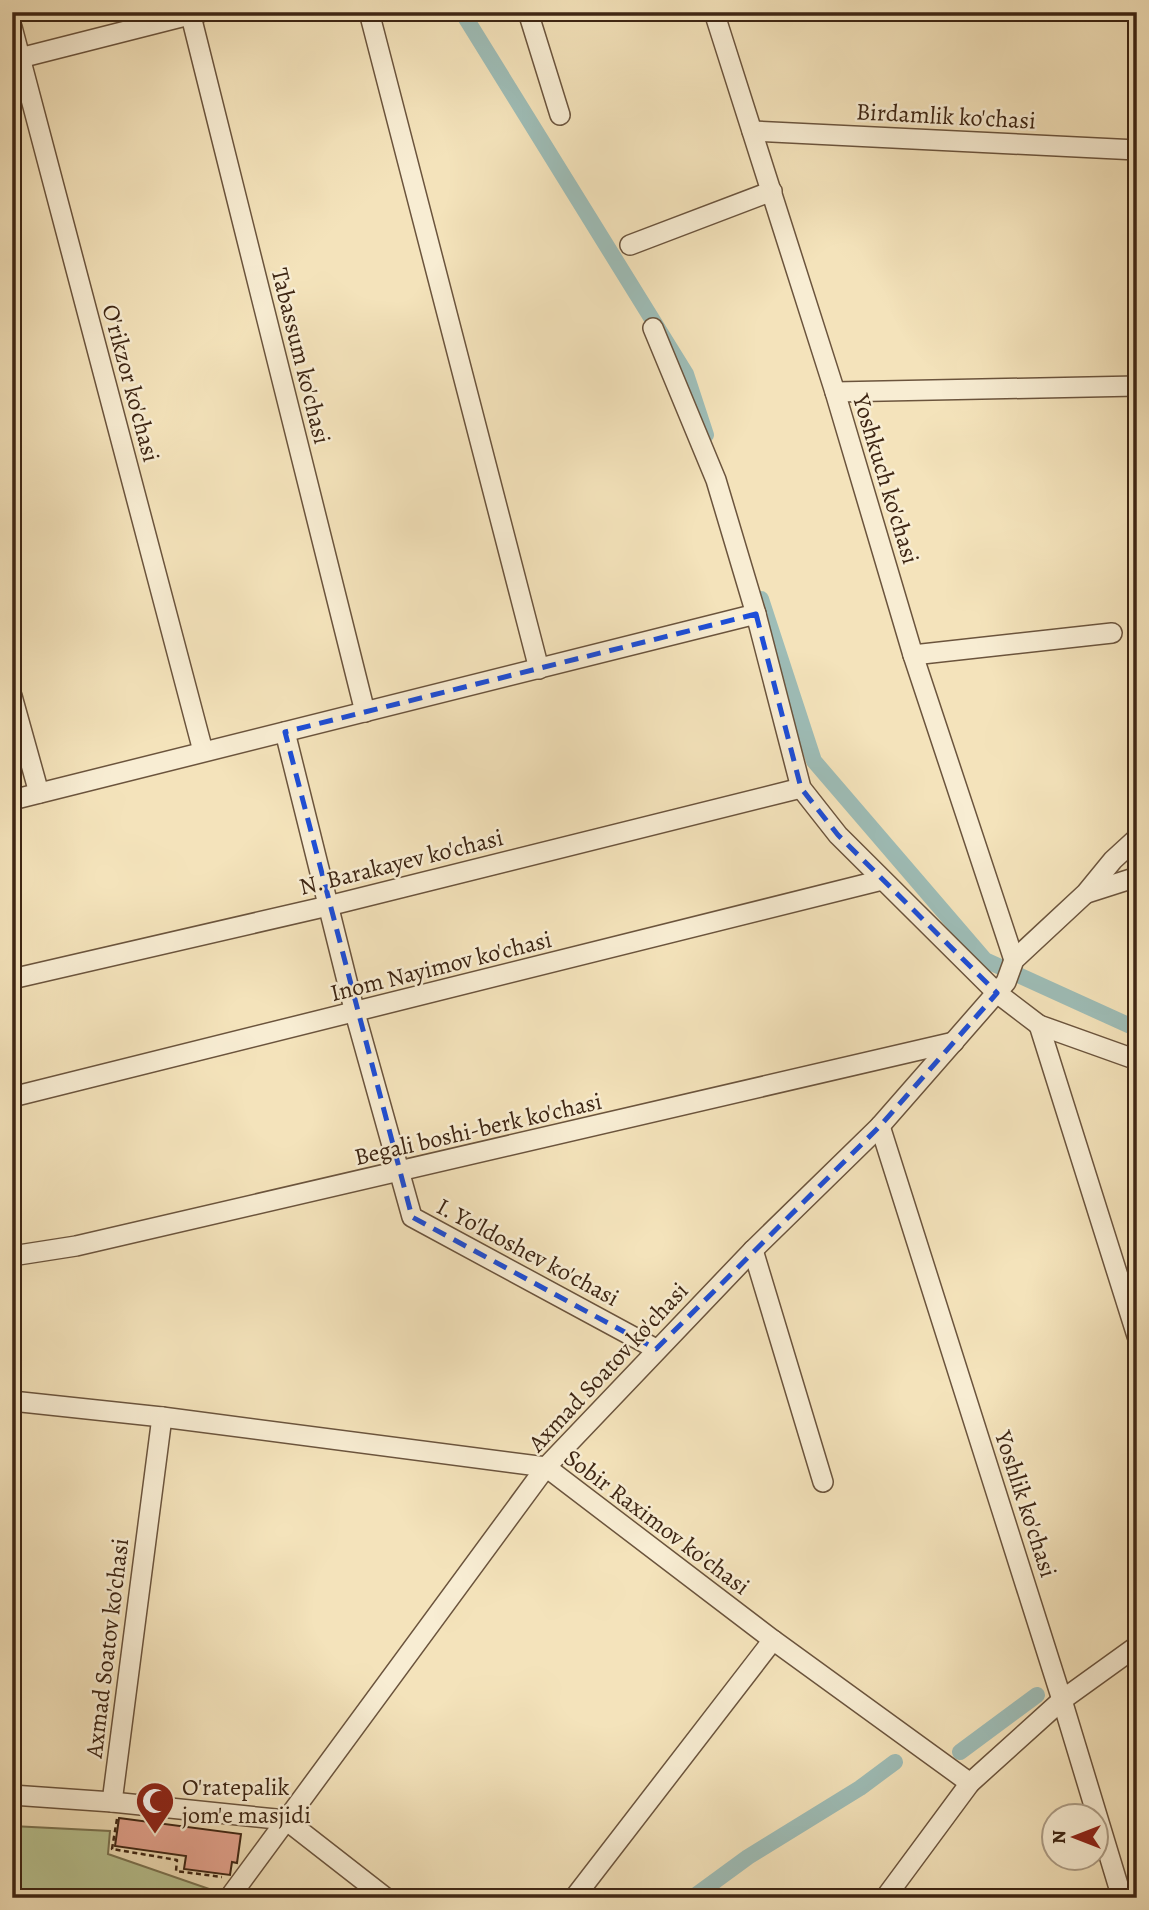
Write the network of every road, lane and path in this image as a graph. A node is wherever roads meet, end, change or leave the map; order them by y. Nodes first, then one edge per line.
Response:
1 (369, 12) edge
2 (528, 12) edge
3 (714, 12) edge
4 (194, 13) edge
5 (12, 26) edge
6 (16, 59) edge
7 (560, 115) dead end
8 (752, 131) junction
9 (1137, 150) edge
10 (772, 191) junction
11 (630, 245) dead end
12 (653, 328) dead end
13 (1137, 386) edge
14 (835, 392) junction
15 (756, 614) junction
16 (1112, 633) dead end
17 (913, 654) junction
18 (539, 669) junction
19 (12, 696) edge
20 (365, 712) junction
21 (285, 732) junction
22 (203, 751) junction
23 (801, 788) junction
24 (39, 793) junction
25 (12, 800) edge
26 (1137, 838) edge
27 (1137, 877) edge
28 (882, 880) junction
29 (1086, 893) junction
30 (328, 906) junction
31 (1007, 976) junction
32 (12, 979) edge
33 (355, 1013) junction
34 (1039, 1025) junction
35 (954, 1042) junction
36 (1137, 1060) edge
37 (12, 1097) edge
38 (880, 1126) junction
39 (400, 1172) junction
40 (753, 1250) junction
41 (12, 1256) edge
42 (1137, 1336) edge
43 (656, 1349) junction
44 (12, 1401) edge
45 (162, 1417) junction
46 (546, 1467) junction
47 (823, 1482) dead end
48 (773, 1640) junction
49 (1137, 1646) edge
50 (1062, 1699) junction
51 (970, 1783) junction
52 (12, 1795) edge
53 (116, 1802) junction
54 (286, 1820) junction
55 (224, 1891) edge
56 (386, 1898) edge
57 (574, 1898) edge
58 (885, 1898) edge
59 (1122, 1898) edge

1 - 18 street
2 - 7 street
3 - 8 street, Yoshkuch ko'chasi
4 - 6 street
4 - 20 street, Tabassum ko'chasi
5 - 6 street, O'rikzor ko'chasi
6 - 22 street, O'rikzor ko'chasi
8 - 9 street, Birdamlik ko'chasi
8 - 10 street, Yoshkuch ko'chasi
10 - 11 street
10 - 14 street, Yoshkuch ko'chasi
12 - 15 street
13 - 14 street
14 - 17 street, Yoshkuch ko'chasi
15 - 18 street
15 - 23 street
16 - 17 street
17 - 31 street, Yoshkuch ko'chasi
18 - 20 street
19 - 24 street
20 - 21 street
21 - 22 street
21 - 30 street, I. Yo'ldoshev ko'chasi
22 - 24 street
23 - 28 street
23 - 30 street, N. Barakayev ko'chasi
24 - 25 street
26 - 29 street, Axmad Soatov ko'chasi
27 - 29 street
28 - 31 street
28 - 33 street, Inom Nayimov ko'chasi
29 - 31 street, Axmad Soatov ko'chasi
30 - 32 street, N. Barakayev ko'chasi
30 - 33 street, I. Yo'ldoshev ko'chasi
31 - 34 street
31 - 35 street, Axmad Soatov ko'chasi
33 - 37 street, Inom Nayimov ko'chasi
33 - 39 street, I. Yo'ldoshev ko'chasi
34 - 36 street
34 - 42 street
35 - 38 street, Axmad Soatov ko'chasi
35 - 39 street, Begali boshi-berk ko'chasi
38 - 40 street, Axmad Soatov ko'chasi
38 - 50 street, Yoshlik ko'chasi
39 - 41 street, Begali boshi-berk ko'chasi
39 - 43 street, I. Yo'ldoshev ko'chasi
40 - 43 street, Axmad Soatov ko'chasi
40 - 47 street
43 - 46 street, Axmad Soatov ko'chasi
44 - 45 street, Sobir Raximov ko'chasi
45 - 46 street, Sobir Raximov ko'chasi
45 - 53 street, Axmad Soatov ko'chasi
46 - 48 street, Sobir Raximov ko'chasi
46 - 54 street, Axmad Soatov ko'chasi
48 - 51 street, Sobir Raximov ko'chasi
48 - 57 street
49 - 50 street
50 - 51 street
50 - 59 street, Yoshlik ko'chasi
51 - 58 street
52 - 53 street
53 - 54 street
53 - 55 path
54 - 55 street, Axmad Soatov ko'chasi
54 - 56 street

